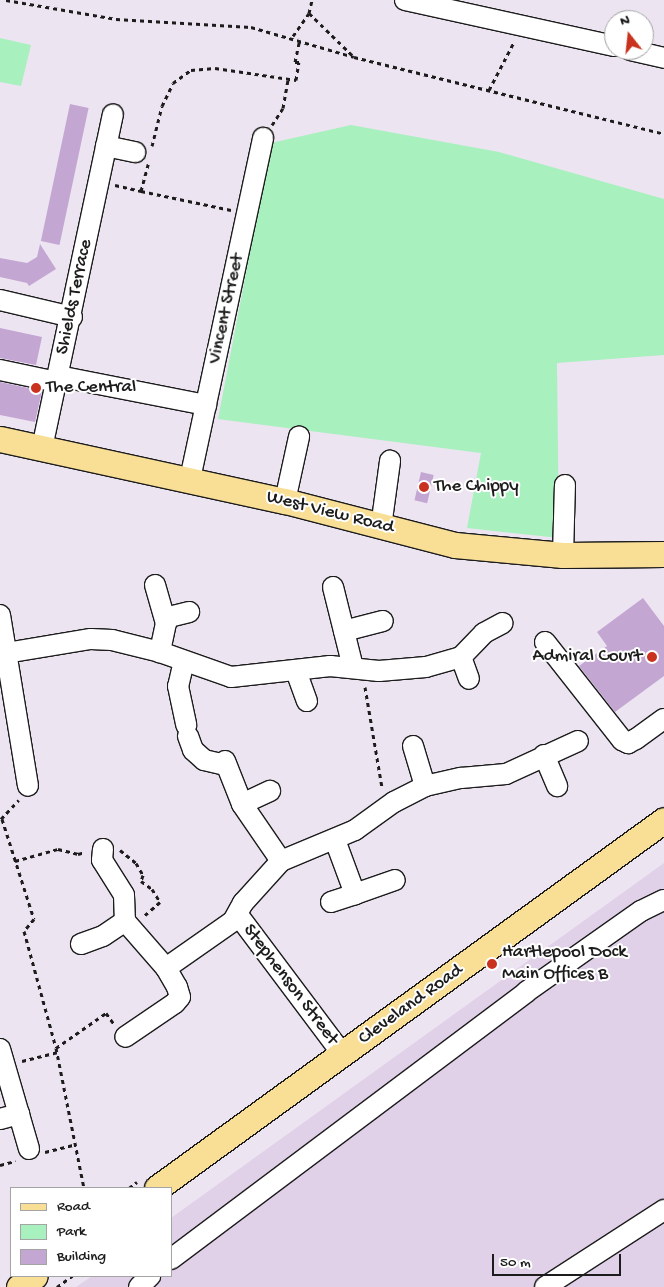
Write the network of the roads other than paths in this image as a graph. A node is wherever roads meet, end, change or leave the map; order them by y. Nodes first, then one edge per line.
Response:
1 (405, 0) edge
2 (604, 44) edge
3 (113, 114) dead end
4 (263, 138) dead end
5 (106, 146) junction
6 (145, 156) road end
7 (0, 300) edge
8 (72, 317) junction
9 (0, 370) edge
10 (58, 379) junction
11 (206, 405) junction
12 (299, 437) dead end
13 (0, 440) edge
14 (42, 448) junction
15 (390, 461) dead end
16 (190, 479) junction
17 (565, 484) dead end
18 (285, 501) junction
19 (381, 527) junction
20 (664, 554) edge
21 (563, 555) junction
22 (155, 585) dead end
23 (333, 587) dead end
24 (189, 612) dead end
25 (0, 615) edge
26 (165, 618) junction
27 (383, 621) dead end
28 (503, 623) dead end
29 (344, 631) junction
30 (545, 642) dead end
31 (160, 652) junction
32 (3, 653) edge
33 (461, 657) junction
34 (184, 661) junction
35 (353, 667) junction
36 (296, 671) junction
37 (469, 679) dead end
38 (307, 702) dead end
39 (664, 719) edge
40 (578, 741) dead end
41 (414, 746) dead end
42 (544, 755) junction
43 (28, 786) dead end
44 (425, 786) junction
45 (557, 786) dead end
46 (270, 791) dead end
47 (242, 804) junction
48 (664, 820) edge
49 (335, 840) junction
50 (103, 849) dead end
51 (281, 862) junction
52 (395, 880) dead end
53 (355, 894) junction
54 (664, 900) edge
55 (331, 902) dead end
56 (238, 915) junction
57 (125, 921) junction
58 (81, 944) dead end
59 (166, 968) junction
60 (125, 1037) road end
61 (343, 1055) junction
62 (2, 1057) edge
63 (9, 1117) edge
64 (29, 1149) dead end
65 (158, 1187) edge
66 (664, 1210) edge
67 (172, 1258) edge
68 (34, 1277) edge
69 (149, 1277) edge
70 (19, 1287) edge
71 (139, 1287) edge
72 (545, 1287) edge

1 - 2 street
3 - 5 street, Shields Terrace
4 - 11 street, Vincent Street
5 - 6 street
5 - 8 street, Shields Terrace
7 - 8 street
8 - 10 street, Shields Terrace
9 - 10 street
10 - 11 street
10 - 14 street, Shields Terrace
11 - 16 street, Vincent Street
12 - 18 street
13 - 14 main road, West View Road
14 - 16 main road, West View Road
15 - 19 street
16 - 18 main road, West View Road
17 - 21 street
18 - 19 main road, West View Road
19 - 21 main road, West View Road
20 - 21 main road, West View Road
22 - 26 street
23 - 29 street
24 - 26 street
25 - 32 street
26 - 31 street
27 - 29 street
28 - 33 street
29 - 35 street
30 - 39 street
31 - 32 street
31 - 34 street
32 - 43 street
33 - 35 street
33 - 37 street
34 - 36 street
34 - 47 street
35 - 36 street
36 - 38 street
40 - 42 street
41 - 44 street
42 - 44 street
42 - 45 street
44 - 49 street
46 - 47 street
47 - 51 street
48 - 61 main road, Cleveland Road
49 - 51 street
49 - 53 street
50 - 57 street
51 - 56 street
52 - 53 street
53 - 55 street
54 - 67 street
56 - 59 street
56 - 61 street, Stephenson Street
57 - 58 street
57 - 59 street
59 - 60 street
61 - 65 main road, Cleveland Road
62 - 63 street
63 - 64 street
66 - 72 street
68 - 70 main road
69 - 71 street

